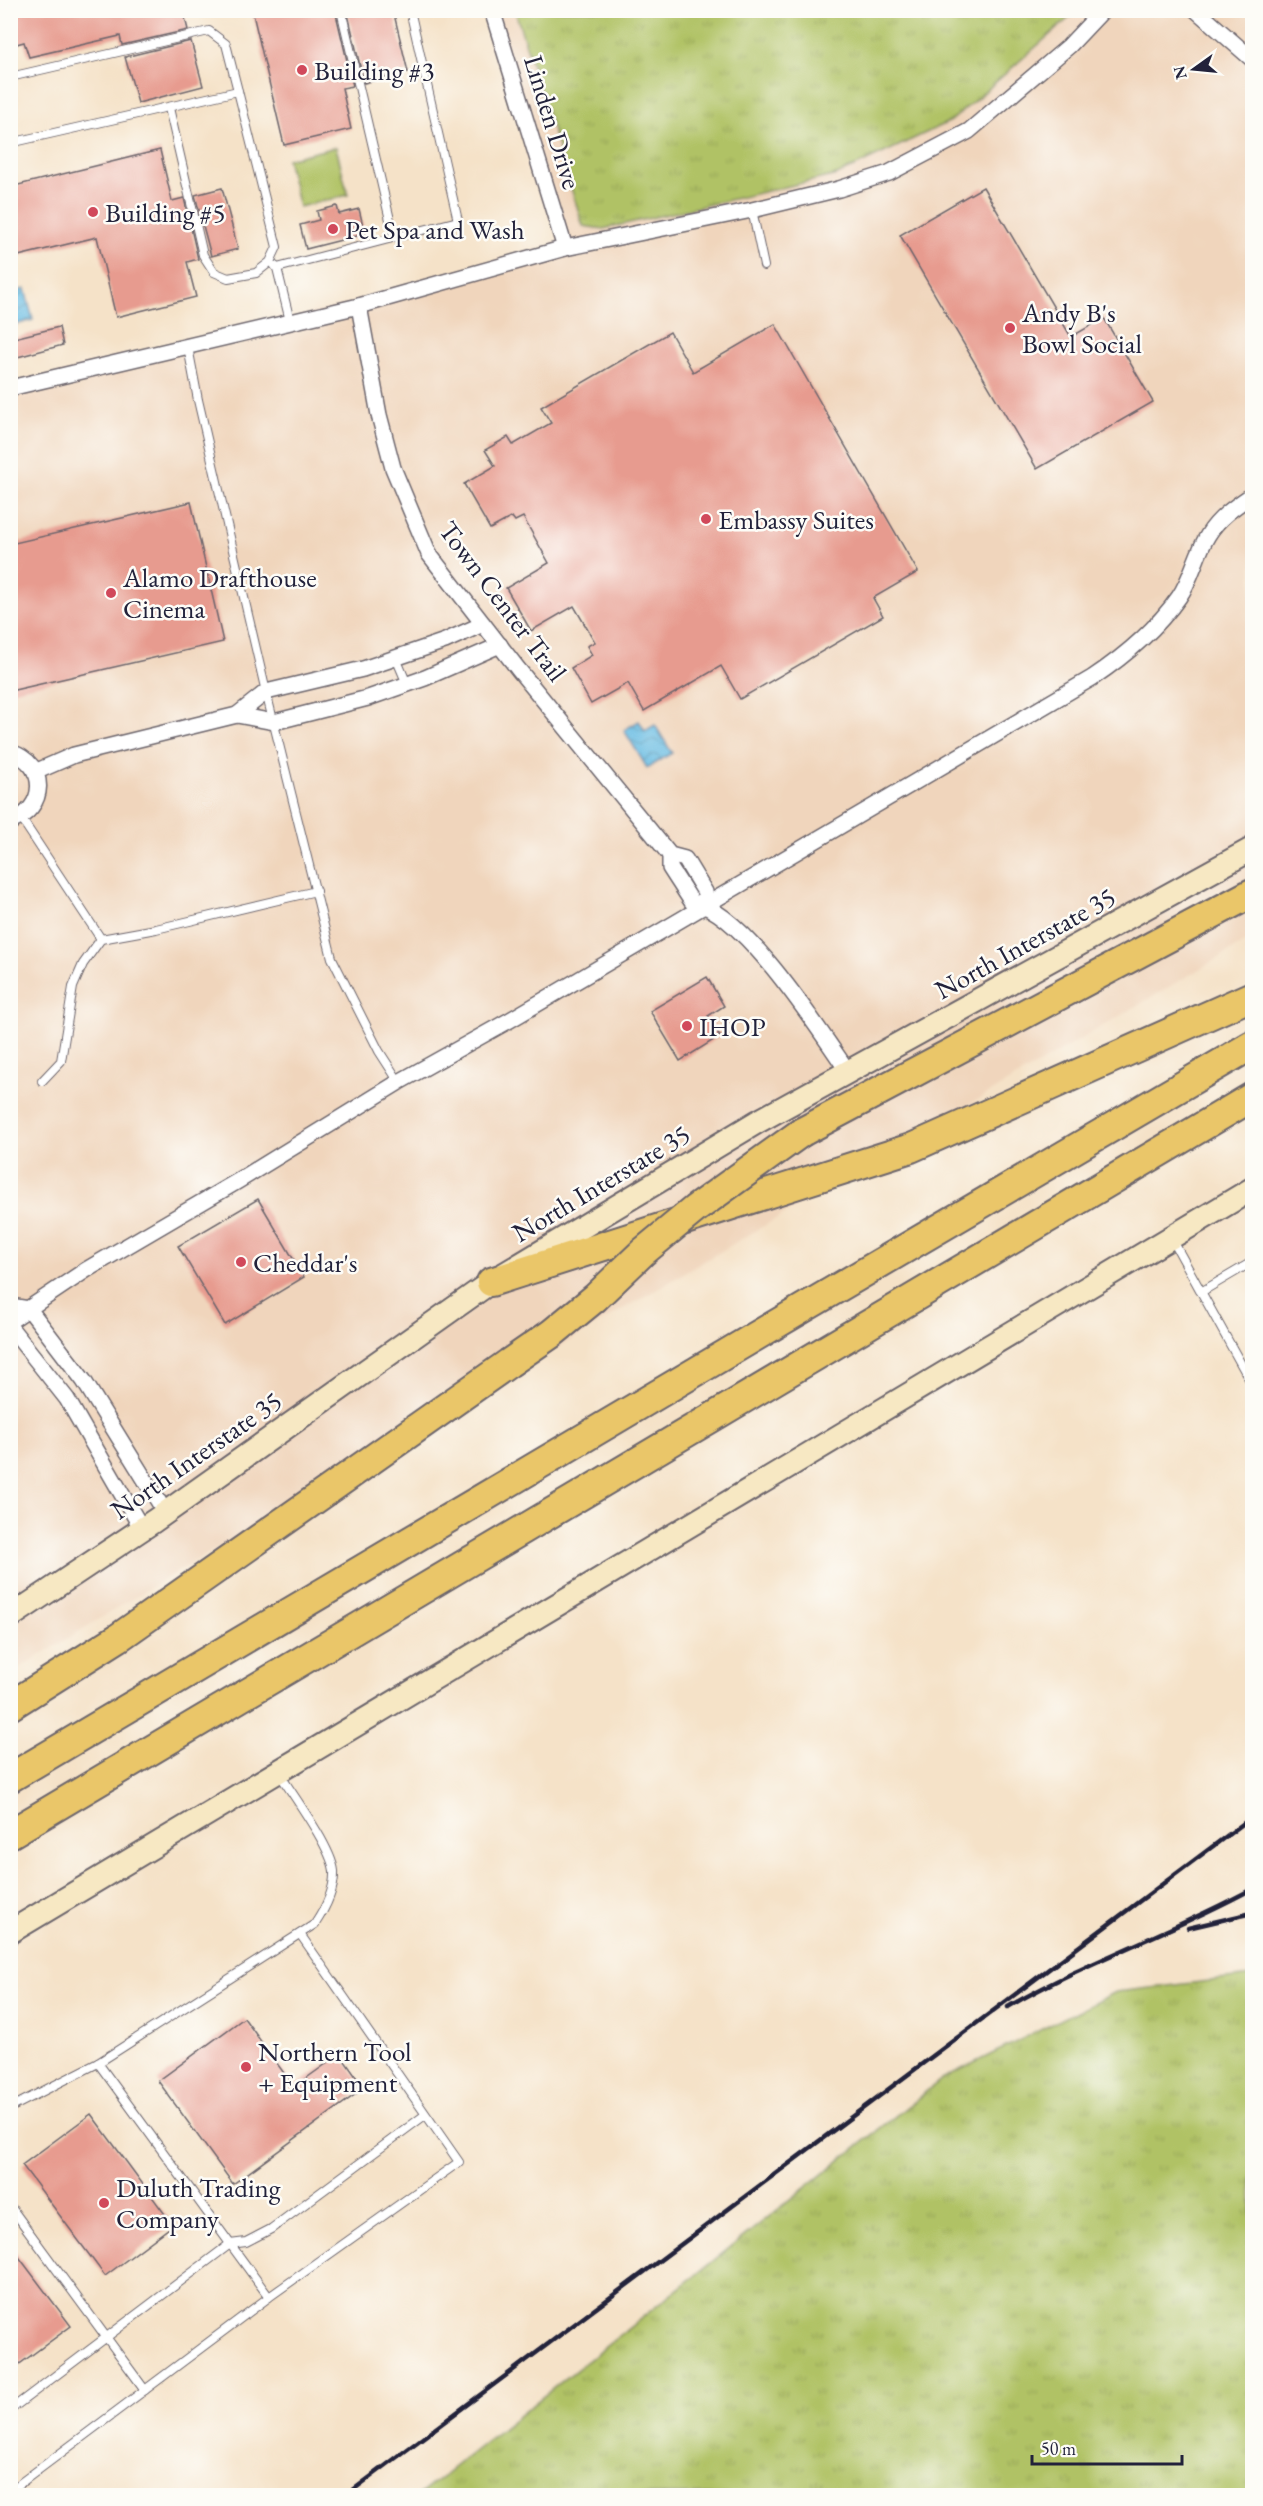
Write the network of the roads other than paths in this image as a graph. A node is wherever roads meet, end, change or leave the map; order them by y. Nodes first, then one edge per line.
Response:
1 (340, 10) edge
2 (410, 10) edge
3 (492, 10) edge
4 (1103, 10) edge
5 (1196, 10) edge
6 (1252, 59) edge
7 (10, 77) edge
8 (238, 91) junction
9 (169, 108) junction
10 (10, 143) edge
11 (752, 210) junction
12 (394, 237) junction
13 (565, 249) junction
14 (270, 262) junction
15 (764, 266) dead end
16 (278, 268) junction
17 (359, 306) junction
18 (290, 321) junction
19 (188, 347) junction
20 (10, 388) edge
21 (1252, 495) edge
22 (483, 624) junction
23 (500, 645) junction
24 (396, 658) junction
25 (407, 684) junction
26 (266, 692) junction
27 (237, 715) junction
28 (274, 722) junction
29 (10, 752) edge
30 (36, 772) junction
31 (16, 820) edge
32 (1252, 849) edge
33 (316, 891) junction
34 (1252, 893) edge
35 (705, 904) junction
36 (101, 939) junction
37 (1252, 996) edge
38 (1252, 1045) edge
39 (849, 1073) junction
40 (42, 1081) dead end
41 (399, 1082) junction
42 (1252, 1097) edge
43 (1252, 1190) edge
44 (1172, 1238) junction
45 (1252, 1262) edge
46 (491, 1282) junction
47 (1201, 1292) junction
48 (10, 1306) edge
49 (28, 1309) junction
50 (10, 1321) edge
51 (10, 1327) edge
52 (1252, 1384) edge
53 (165, 1512) junction
54 (142, 1529) junction
55 (10, 1617) edge
56 (10, 1706) edge
57 (278, 1771) junction
58 (10, 1778) edge
59 (59, 1806) junction
60 (10, 1834) edge
61 (10, 1842) edge
62 (10, 1932) edge
63 (300, 1934) junction
64 (98, 2063) junction
65 (10, 2108) edge
66 (425, 2115) junction
67 (10, 2206) edge
68 (230, 2244) junction
69 (270, 2297) junction
70 (107, 2339) junction
71 (145, 2390) junction
72 (10, 2410) edge
73 (10, 2490) edge

1 - 12 lane
2 - 12 lane
3 - 13 street, Linden Drive
4 - 11 street
5 - 6 street
7 - 8 lane
8 - 9 lane
8 - 14 lane
9 - 10 lane
9 - 14 lane
11 - 13 street
11 - 15 lane
12 - 16 lane
13 - 17 street
14 - 16 lane
16 - 18 lane
17 - 18 street
17 - 22 street, Town Center Trail
18 - 19 street
19 - 20 street
19 - 26 lane
21 - 35 street
22 - 23 street, Town Center Trail
22 - 24 street
23 - 25 street
23 - 35 street, Town Center Trail
24 - 25 lane
24 - 26 street
25 - 28 street
26 - 27 street
26 - 28 lane
27 - 28 street
27 - 30 street
28 - 33 lane
29 - 30 street
30 - 31 street
31 - 36 lane
32 - 39 main road, North Interstate 35
33 - 36 lane
33 - 41 lane
34 - 56 highway, bridge
35 - 39 street, Town Center Trail
35 - 41 street
36 - 40 lane
37 - 46 highway
38 - 58 highway
39 - 46 main road, North Interstate 35
41 - 49 street
42 - 59 highway
43 - 44 main road
44 - 47 lane
44 - 57 main road
45 - 47 lane
46 - 53 main road, North Interstate 35
47 - 52 lane
48 - 49 street
49 - 50 street
49 - 53 street
51 - 54 street
53 - 54 main road, North Interstate 35
54 - 55 main road, North Interstate 35
57 - 62 main road
57 - 63 lane
59 - 60 highway
59 - 61 highway
63 - 64 lane
63 - 66 lane
64 - 65 lane
64 - 68 lane
66 - 68 lane
66 - 69 lane
67 - 70 lane
68 - 69 lane
68 - 70 lane
69 - 71 lane
70 - 71 lane
70 - 72 lane
71 - 73 lane

